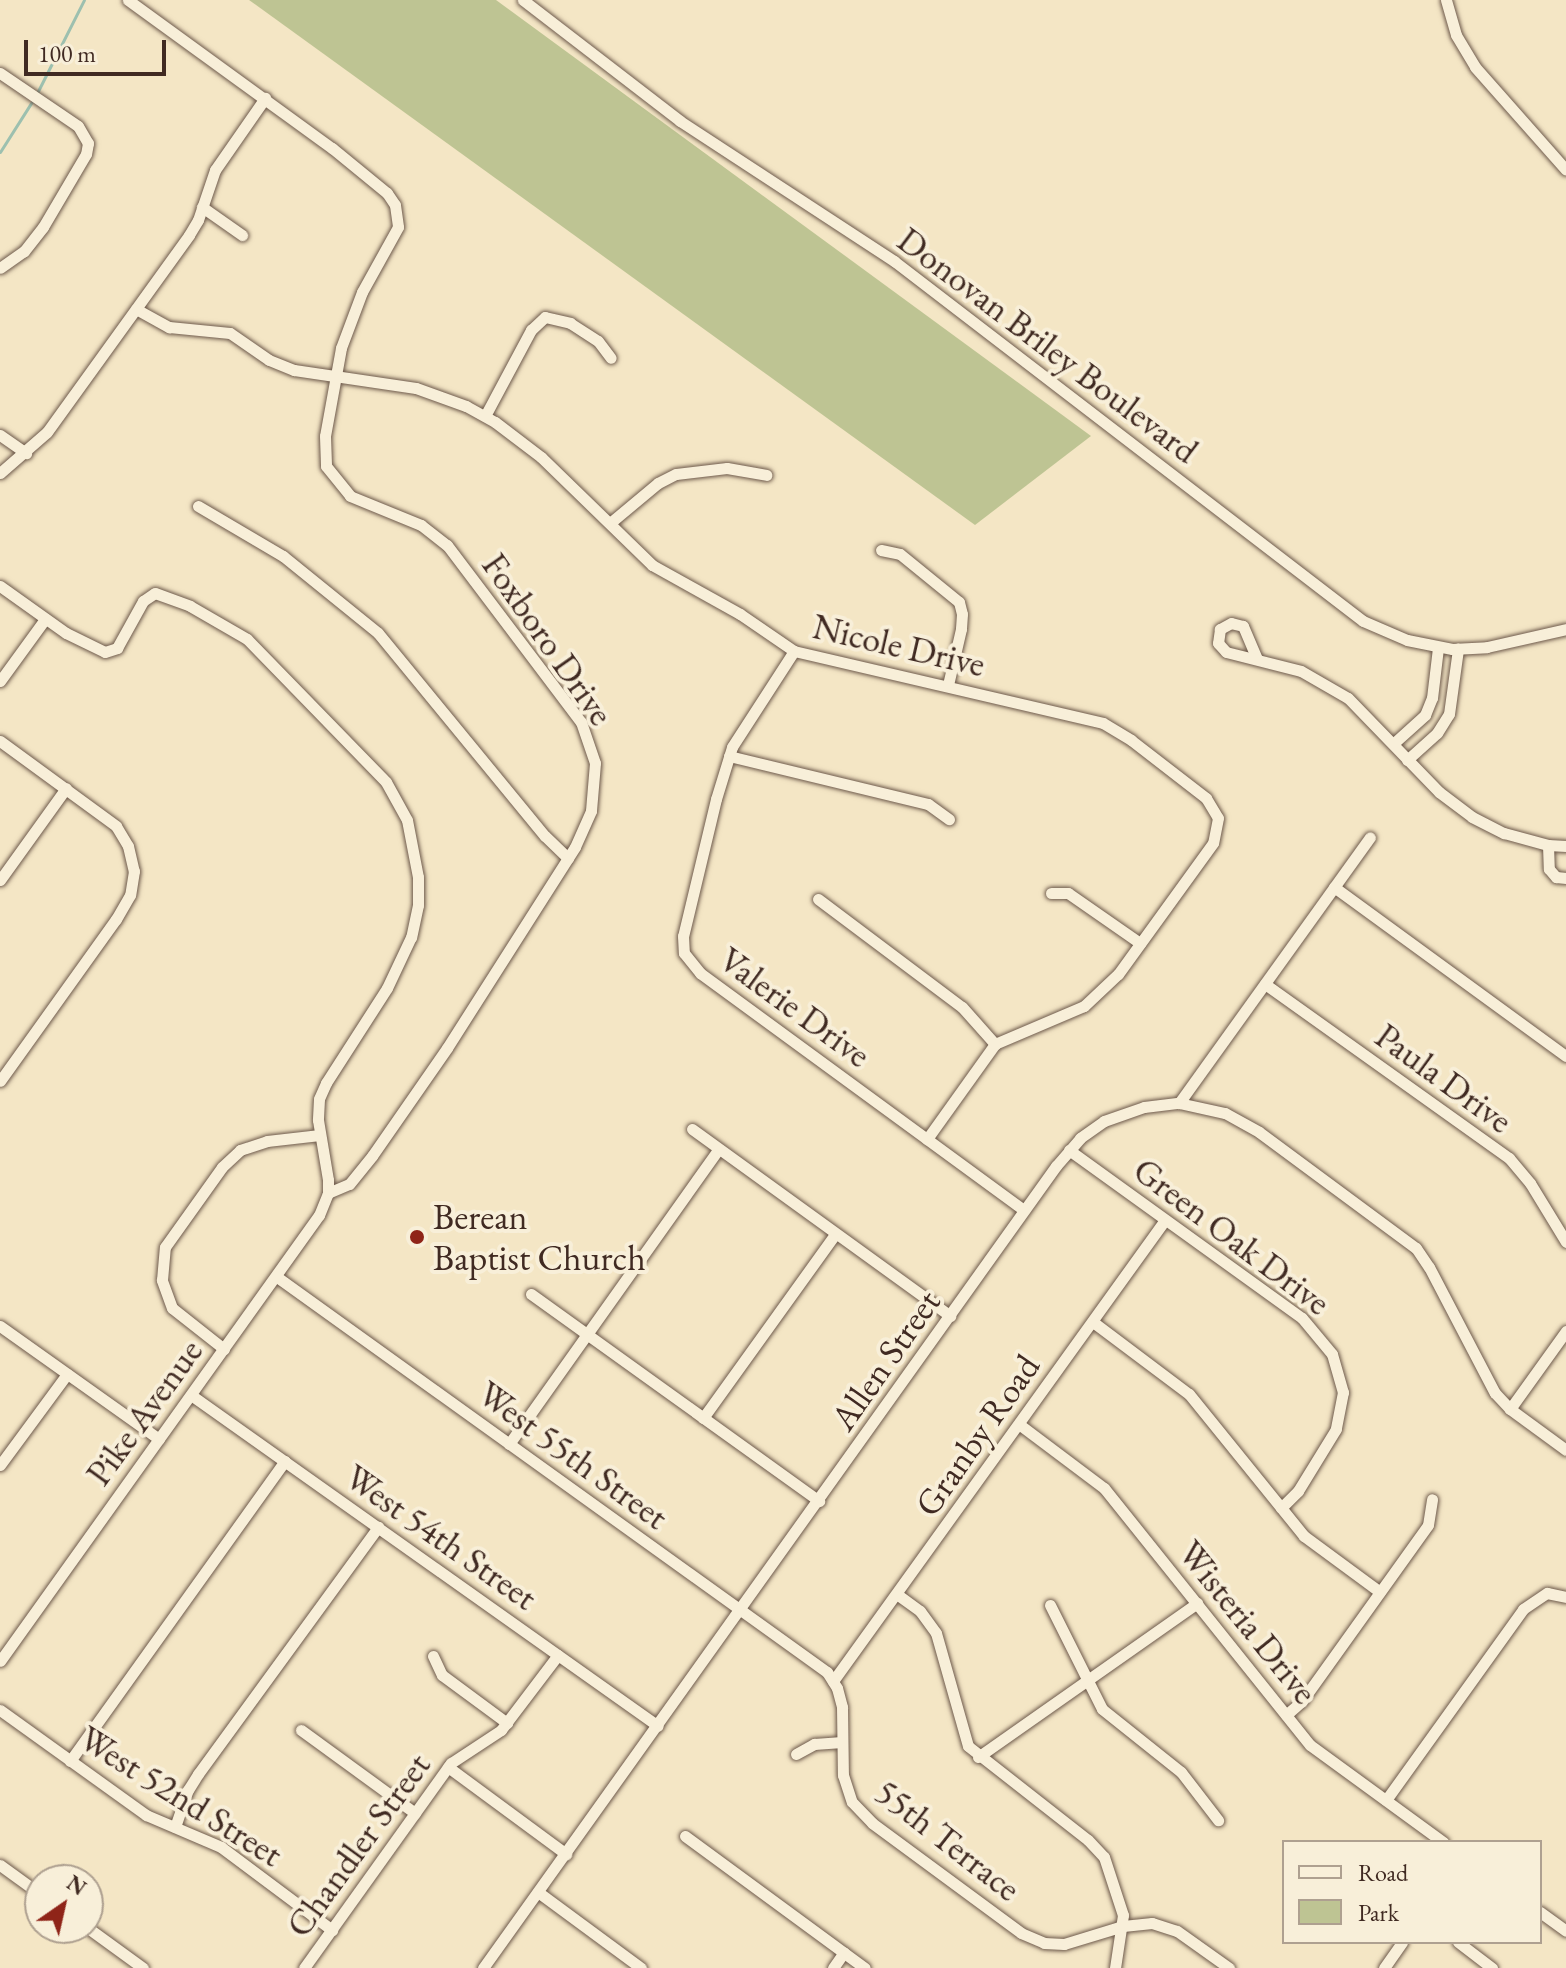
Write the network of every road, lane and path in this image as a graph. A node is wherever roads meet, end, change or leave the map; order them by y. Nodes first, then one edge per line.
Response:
1 (128, 0) edge
2 (523, 0) edge
3 (1446, 0) edge
4 (0, 73) edge
5 (265, 98) junction
6 (1566, 170) edge
7 (202, 207) junction
8 (242, 235) dead end
9 (0, 268) edge
10 (136, 309) junction
11 (611, 358) dead end
12 (335, 378) junction
13 (485, 416) junction
14 (0, 435) edge
15 (26, 453) junction
16 (0, 473) edge
17 (766, 475) dead end
18 (198, 506) dead end
19 (610, 523) junction
20 (881, 550) dead end
21 (0, 586) edge
22 (45, 619) junction
23 (1566, 629) edge
24 (1438, 648) junction
25 (1458, 649) junction
26 (794, 651) junction
27 (1257, 659) dead end
28 (0, 681) edge
29 (948, 685) junction
30 (1433, 692) junction
31 (1452, 697) junction
32 (1422, 719) junction
33 (1439, 730) junction
34 (0, 741) edge
35 (1394, 743) junction
36 (729, 756) junction
37 (1407, 760) junction
38 (66, 788) junction
39 (949, 819) dead end
40 (1370, 837) dead end
41 (1548, 845) junction
42 (1566, 846) edge
43 (568, 858) junction
44 (1566, 878) edge
45 (0, 880) edge
46 (1334, 887) junction
47 (1051, 893) dead end
48 (818, 899) dead end
49 (1140, 943) junction
50 (1265, 984) junction
51 (995, 1044) junction
52 (1566, 1056) edge
53 (0, 1081) edge
54 (1179, 1103) junction
55 (692, 1129) dead end
56 (320, 1135) junction
57 (927, 1139) junction
58 (719, 1149) junction
59 (1069, 1150) junction
60 (328, 1193) junction
61 (1024, 1210) junction
62 (1165, 1220) junction
63 (835, 1234) junction
64 (1566, 1242) edge
65 (277, 1277) junction
66 (531, 1294) dead end
67 (950, 1316) junction
68 (1093, 1322) junction
69 (0, 1326) edge
70 (1566, 1331) edge
71 (587, 1335) junction
72 (224, 1349) junction
73 (67, 1374) junction
74 (191, 1395) junction
75 (1510, 1409) junction
76 (703, 1418) junction
77 (1020, 1425) junction
78 (159, 1439) junction
79 (509, 1444) junction
80 (1566, 1450) edge
81 (285, 1461) junction
82 (0, 1465) edge
83 (1432, 1499) dead end
84 (819, 1501) junction
85 (1281, 1508) junction
86 (378, 1527) junction
87 (1380, 1592) junction
88 (898, 1595) junction
89 (1566, 1597) edge
90 (1197, 1603) junction
91 (1050, 1605) dead end
92 (742, 1610) junction
93 (558, 1655) junction
94 (433, 1656) dead end
95 (0, 1661) edge
96 (1085, 1680) junction
97 (833, 1681) junction
98 (0, 1710) edge
99 (1286, 1715) junction
100 (507, 1723) junction
101 (658, 1726) junction
102 (301, 1730) dead end
103 (842, 1742) junction
104 (796, 1754) dead end
105 (978, 1757) junction
106 (70, 1761) junction
107 (448, 1767) junction
108 (1386, 1800) junction
109 (415, 1813) junction
110 (1218, 1820) dead end
111 (175, 1827) junction
112 (685, 1836) dead end
113 (1440, 1840) edge
114 (566, 1854) junction
115 (0, 1865) edge
116 (24, 1882) edge
117 (538, 1892) junction
118 (1542, 1913) edge
119 (1123, 1926) junction
120 (332, 1930) junction
121 (1566, 1931) edge
122 (104, 1940) edge
123 (1401, 1944) edge
124 (1461, 1944) edge
125 (844, 1952) junction
126 (143, 1968) edge
127 (304, 1968) edge
128 (483, 1968) edge
129 (641, 1968) edge
130 (833, 1968) edge
131 (865, 1968) edge
132 (1115, 1968) edge
133 (1229, 1968) edge
134 (1384, 1968) edge
135 (1492, 1968) edge

1 - 5 street
2 - 24 street, Donovan Briley Boulevard
3 - 6 street
4 - 9 street
5 - 7 street
5 - 12 street, Foxboro Drive
7 - 8 street
7 - 10 street
10 - 12 street, Nicole Drive
10 - 15 street
11 - 13 street
12 - 13 street, Nicole Drive
12 - 43 street, Foxboro Drive
13 - 19 street, Nicole Drive
14 - 15 street
15 - 16 street
17 - 19 street
18 - 43 street
19 - 26 street, Nicole Drive
20 - 29 street
21 - 22 street
22 - 28 street
22 - 56 street
23 - 25 street, Donovan Briley Boulevard
24 - 25 street, Donovan Briley Boulevard
24 - 30 street
25 - 31 street
26 - 29 street, Nicole Drive
26 - 36 street, Valerie Drive
27 - 35 street
29 - 49 street, Nicole Drive
30 - 31 street
30 - 32 street
31 - 33 street
32 - 33 street
32 - 35 street
33 - 37 street
34 - 38 street
35 - 37 street
36 - 39 street
36 - 57 street, Valerie Drive
37 - 41 street
38 - 45 street
38 - 53 street
40 - 46 street
41 - 42 street
41 - 44 street
43 - 60 street, Foxboro Drive
46 - 50 street
46 - 52 street
47 - 49 street
48 - 51 street
49 - 51 street, Nicole Drive
50 - 54 street
50 - 64 street, Paula Drive
51 - 57 street
54 - 59 street, Allen Street
54 - 75 street, Allen Street
55 - 58 street
56 - 60 street
56 - 72 street
57 - 61 street, Valerie Drive
58 - 63 street
58 - 71 street
59 - 61 street, Allen Street
59 - 62 street, Green Oak Drive
60 - 65 street, Pike Avenue
61 - 67 street, Allen Street
62 - 68 street, Granby Road
62 - 85 street, Green Oak Drive
63 - 67 street
63 - 76 street
65 - 72 street, Pike Avenue
65 - 79 street, West 55th Street
66 - 71 street
67 - 84 street, Allen Street
68 - 77 street, Granby Road
68 - 85 street
69 - 73 street
70 - 75 street
71 - 76 street
71 - 79 street
72 - 74 street, Pike Avenue
73 - 78 street
73 - 82 street
74 - 78 street, Pike Avenue
74 - 81 street, West 54th Street
75 - 80 street, Allen Street
76 - 84 street
77 - 88 street, Granby Road
77 - 90 street, Wisteria Drive
78 - 95 street, Pike Avenue
79 - 92 street, West 55th Street
81 - 86 street, West 54th Street
81 - 106 street
83 - 87 street
84 - 92 street, Allen Street
85 - 87 street
86 - 93 street, West 54th Street
86 - 111 street
87 - 99 street
88 - 97 street, Granby Road
88 - 105 street
89 - 108 street
90 - 96 street
90 - 99 street, Wisteria Drive
91 - 96 street
92 - 97 street, West 55th Street
92 - 101 street, Allen Street
93 - 100 street, Chandler Street
93 - 101 street, West 54th Street
94 - 100 street
96 - 105 street
96 - 110 street
97 - 103 street, 55th Terrace
98 - 106 street, West 52nd Street
99 - 108 street, Wisteria Drive
100 - 107 street, Chandler Street
101 - 114 street, Allen Street
102 - 109 street
103 - 104 street
103 - 119 street, 55th Terrace
105 - 119 street
106 - 111 street, West 52nd Street
107 - 109 street, Chandler Street
107 - 114 street
108 - 113 street, Wisteria Drive
109 - 120 street, Chandler Street
111 - 120 street, West 52nd Street
112 - 125 street
114 - 117 street, Allen Street
115 - 116 street
117 - 128 street, Allen Street
117 - 129 street
118 - 121 street
119 - 132 street
119 - 133 street
120 - 127 street, Chandler Street
122 - 126 street
123 - 134 street
124 - 135 street
125 - 130 street
125 - 131 street

